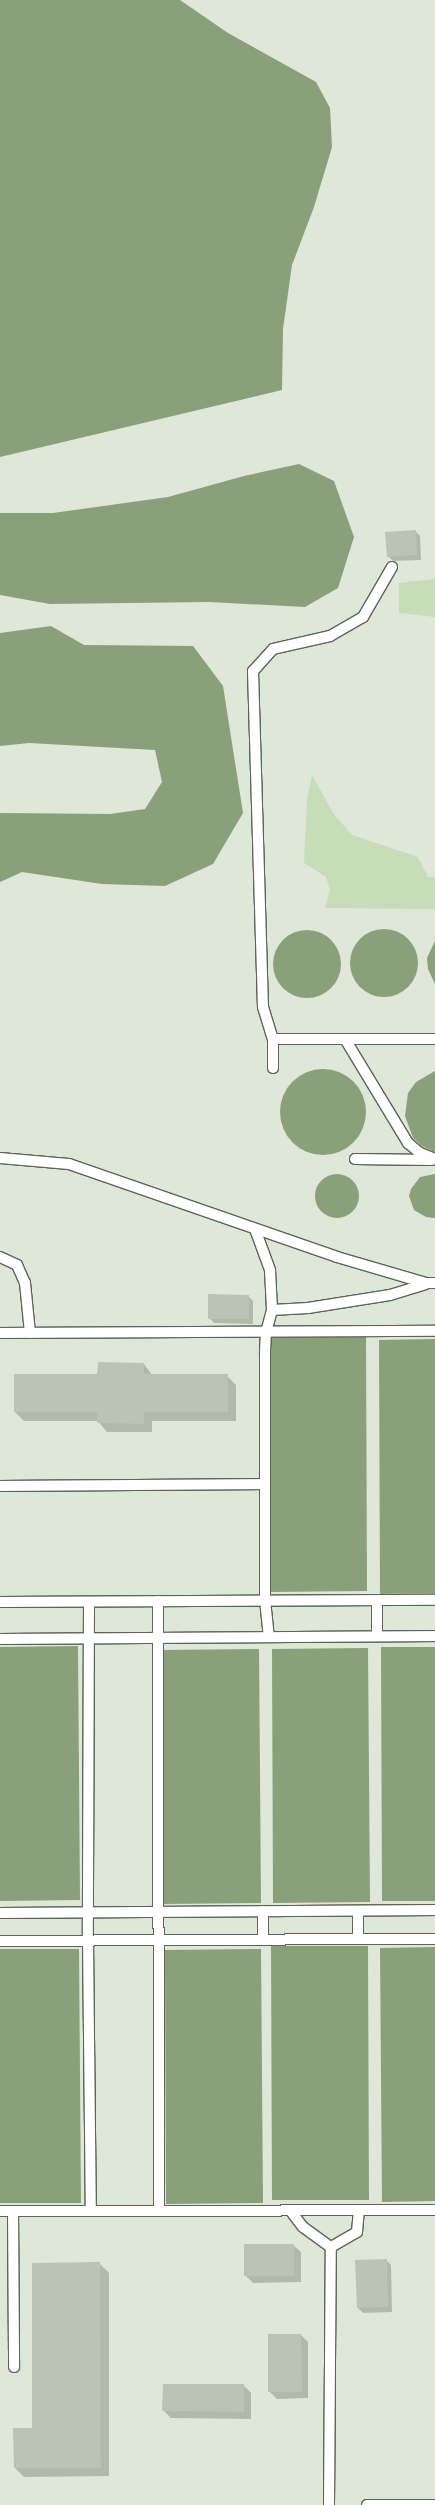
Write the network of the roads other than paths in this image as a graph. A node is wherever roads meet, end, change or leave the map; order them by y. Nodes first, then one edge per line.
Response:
1 (392, 567) dead end
2 (273, 1038) junction
3 (345, 1039) junction
4 (435, 1039) edge
5 (273, 1068) dead end
6 (0, 1158) edge
7 (355, 1159) dead end
8 (435, 1160) edge
9 (256, 1229) junction
10 (0, 1257) edge
11 (431, 1283) edge
12 (272, 1310) junction
13 (435, 1331) edge
14 (266, 1332) junction
15 (0, 1333) edge
16 (30, 1333) junction
17 (264, 1484) junction
18 (0, 1486) edge
19 (265, 1600) junction
20 (377, 1600) junction
21 (435, 1600) edge
22 (158, 1601) junction
23 (0, 1602) edge
24 (89, 1602) junction
25 (377, 1636) junction
26 (435, 1636) edge
27 (269, 1637) junction
28 (88, 1638) junction
29 (157, 1638) junction
30 (0, 1639) edge
31 (435, 1910) edge
32 (358, 1911) junction
33 (159, 1912) junction
34 (263, 1912) junction
35 (0, 1913) edge
36 (89, 1913) junction
37 (358, 1939) junction
38 (435, 1939) edge
39 (88, 1940) junction
40 (159, 1940) junction
41 (263, 1940) junction
42 (0, 1941) edge
43 (290, 2210) junction
44 (359, 2210) junction
45 (435, 2210) edge
46 (0, 2211) edge
47 (13, 2211) junction
48 (92, 2211) junction
49 (159, 2211) junction
50 (331, 2247) junction
51 (14, 2366) dead end
52 (329, 2505) edge
53 (367, 2505) edge
54 (434, 2505) edge

1 - 2 lane
2 - 3 lane
2 - 5 lane
3 - 4 lane
3 - 8 lane
6 - 9 lane
7 - 8 lane
9 - 11 lane
9 - 12 lane
10 - 16 lane
11 - 12 lane
12 - 14 lane
13 - 14 lane
14 - 16 lane
14 - 17 lane
15 - 16 lane
17 - 18 lane
17 - 19 lane
19 - 20 lane
19 - 22 lane
19 - 27 lane
20 - 21 lane
20 - 25 lane
22 - 24 lane
22 - 29 lane
23 - 24 lane
24 - 28 lane
25 - 26 lane
25 - 27 lane
27 - 29 lane
28 - 29 lane
28 - 30 lane
28 - 36 lane
29 - 33 lane
31 - 32 lane
32 - 34 lane
32 - 37 lane
33 - 34 lane
33 - 36 lane
33 - 40 lane
34 - 41 lane
35 - 36 lane
36 - 39 lane
37 - 38 lane
37 - 41 lane
39 - 40 lane
39 - 42 lane
39 - 48 lane
40 - 41 lane
40 - 49 lane
43 - 44 lane
43 - 49 lane
43 - 50 lane
44 - 45 lane
44 - 50 lane
46 - 47 lane
47 - 48 lane
47 - 51 lane
48 - 49 lane
50 - 52 lane
53 - 54 lane

